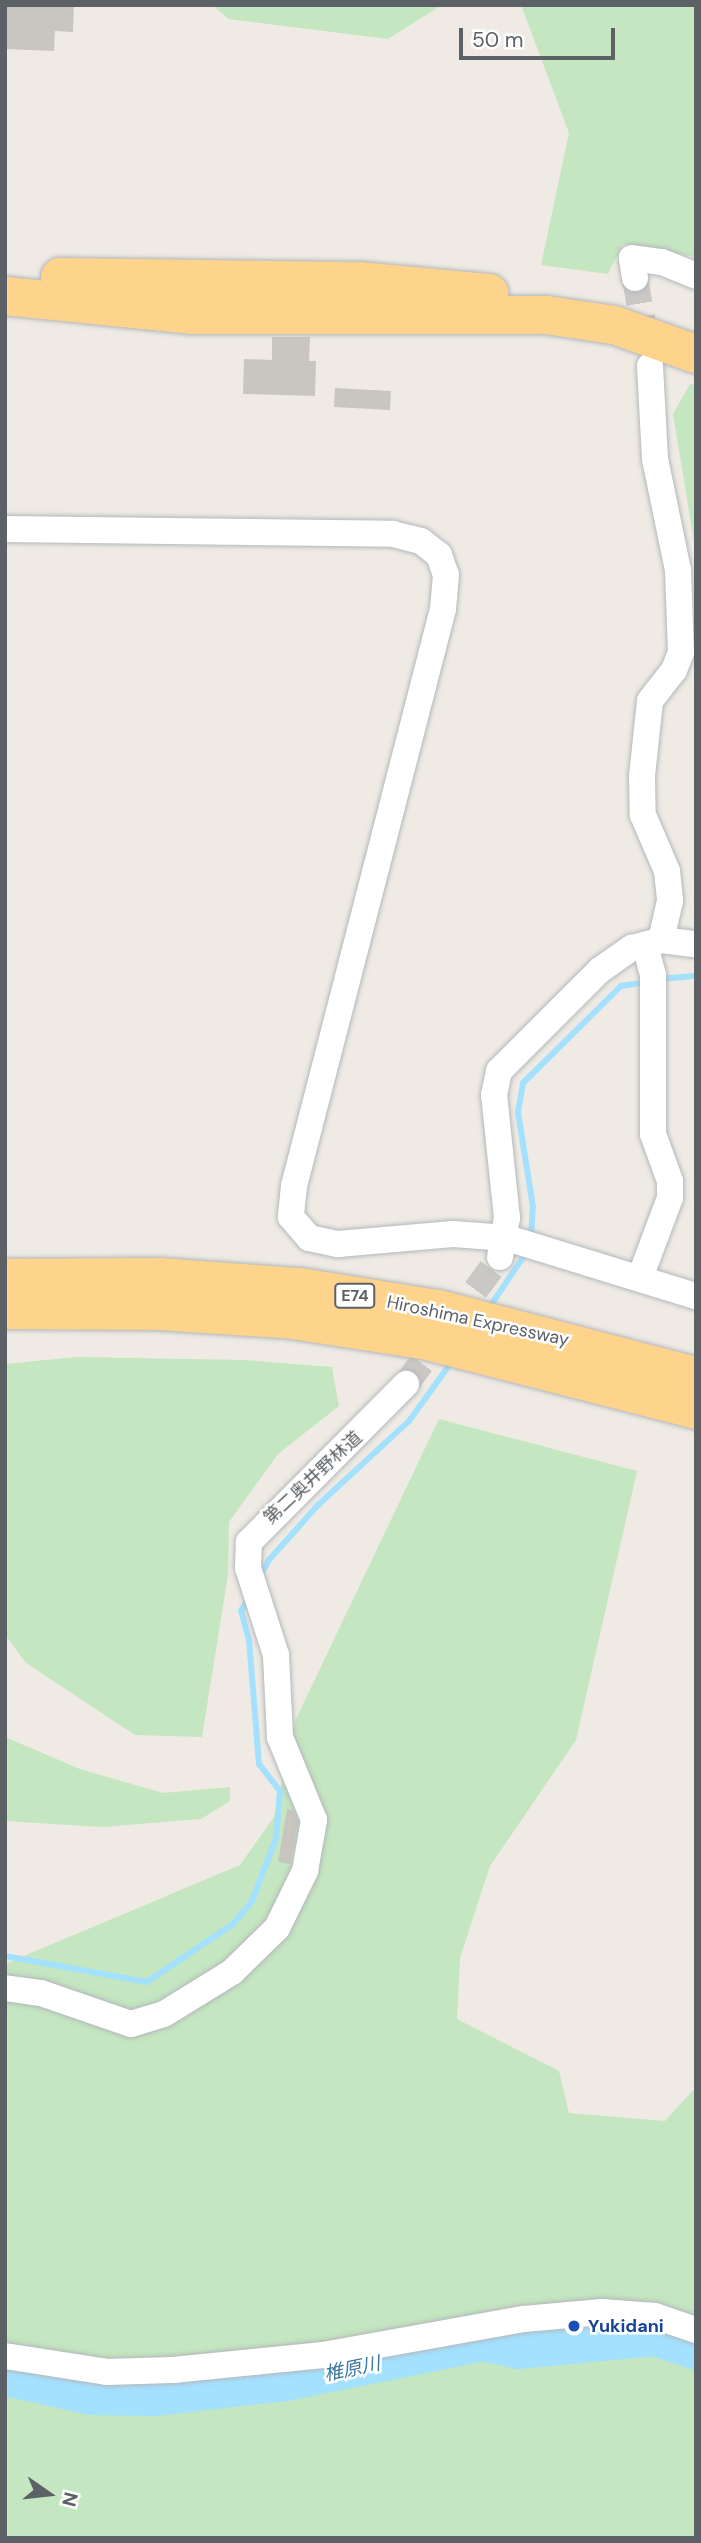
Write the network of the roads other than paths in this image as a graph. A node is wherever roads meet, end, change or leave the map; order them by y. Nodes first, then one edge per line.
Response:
1 (5, 276) edge
2 (696, 276) edge
3 (635, 278) tunnel mouth
4 (5, 296) edge
5 (696, 336) edge
6 (696, 355) edge
7 (650, 366) tunnel mouth
8 (5, 529) edge
9 (653, 943) junction
10 (696, 944) edge
11 (504, 1247) junction
12 (641, 1275) junction
13 (5, 1278) edge
14 (696, 1296) edge
15 (438, 1309) junction
16 (5, 1310) edge
17 (696, 1353) edge
18 (696, 1376) edge
19 (406, 1384) tunnel mouth
20 (696, 1410) edge
21 (5, 1988) edge
22 (696, 2330) edge
23 (5, 2356) edge

1 - 5 highway
2 - 3 street
4 - 6 highway
7 - 9 street
8 - 11 street
9 - 10 street
9 - 11 street
9 - 12 street
11 - 12 street
12 - 14 street
13 - 15 highway, Hiroshima Expressway / E74
15 - 17 highway
15 - 18 highway, Hiroshima Expressway / E74
16 - 20 highway, Hiroshima Expressway / E74
19 - 21 street, 第二奥井野林道
22 - 23 street

